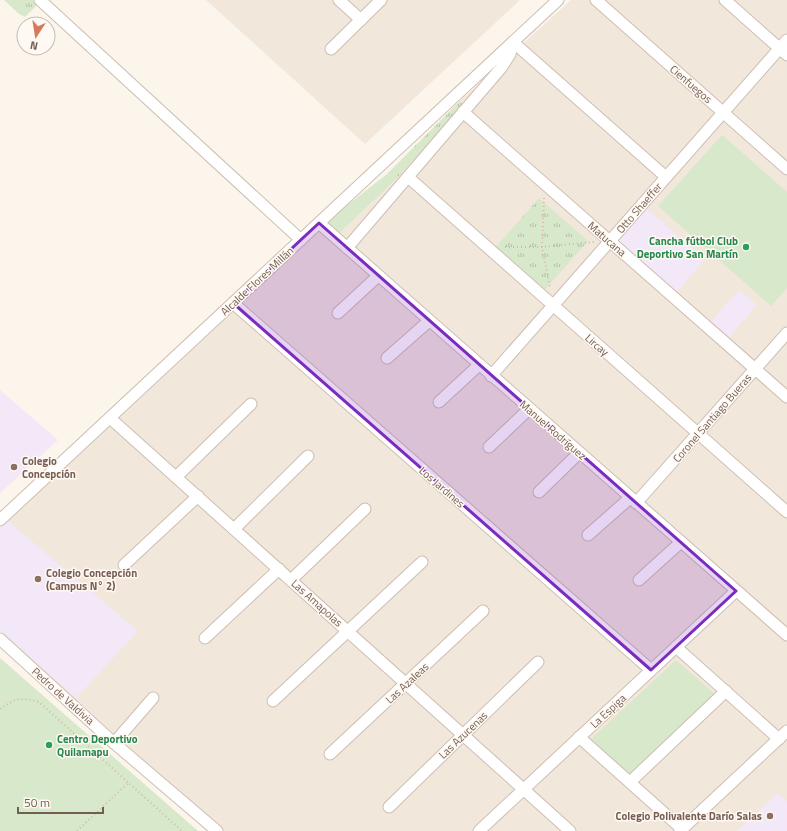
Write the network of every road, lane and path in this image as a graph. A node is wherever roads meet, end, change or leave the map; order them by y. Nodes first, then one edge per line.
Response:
1 (40, 0) edge
2 (339, 0) edge
3 (381, 0) edge
4 (558, 0) edge
5 (596, 0) edge
6 (725, 0) edge
7 (361, 20) junction
8 (787, 40) edge
9 (513, 42) junction
10 (331, 48) dead end
11 (783, 52) edge
12 (463, 112) junction
13 (723, 112) junction
14 (787, 169) edge
15 (408, 177) junction
16 (666, 177) junction
17 (544, 184) junction
18 (319, 223) junction
19 (300, 240) junction
20 (610, 241) junction
21 (542, 247) junction
22 (347, 248) junction
23 (487, 248) junction
24 (378, 276) junction
25 (233, 303) junction
26 (553, 305) junction
27 (338, 313) dead end
28 (429, 321) junction
29 (787, 333) edge
30 (387, 358) dead end
31 (479, 365) junction
32 (755, 369) junction
33 (491, 376) junction
34 (787, 397) edge
35 (439, 402) dead end
36 (252, 404) dead end
37 (529, 409) junction
38 (110, 418) junction
39 (698, 433) junction
40 (489, 447) dead end
41 (579, 453) junction
42 (308, 456) dead end
43 (176, 477) junction
44 (539, 492) dead end
45 (198, 496) junction
46 (633, 501) junction
47 (365, 509) dead end
48 (787, 512) edge
49 (0, 520) edge
50 (234, 529) junction
51 (588, 535) dead end
52 (681, 542) junction
53 (422, 562) dead end
54 (124, 565) dead end
55 (279, 569) junction
56 (291, 580) junction
57 (639, 580) dead end
58 (736, 591) junction
59 (483, 611) dead end
60 (348, 631) junction
61 (786, 631) edge
62 (205, 638) dead end
63 (0, 639) edge
64 (676, 646) junction
65 (538, 662) dead end
66 (651, 670) junction
67 (406, 683) junction
68 (726, 691) junction
69 (153, 698) dead end
70 (273, 701) dead end
71 (0, 709) edge
72 (463, 735) junction
73 (783, 735) edge
74 (579, 738) junction
75 (114, 743) junction
76 (330, 754) dead end
77 (630, 782) junction
78 (128, 783) junction
79 (524, 789) junction
80 (388, 807) dead end
81 (682, 830) edge
82 (77, 831) edge
83 (182, 831) edge
84 (217, 831) edge
85 (479, 831) edge
86 (570, 831) edge

1 - 19 street
2 - 7 street
3 - 7 street
4 - 9 street, Alcalde Flores Millán
5 - 13 street, Cienfuegos
6 - 11 street
7 - 10 street
8 - 11 street, Otto Shaeffer
9 - 12 street, Alcalde Flores Millán
9 - 16 street
9 - 18 street, Alcalde Flores Millán
11 - 13 street, Otto Shaeffer
12 - 15 street, Alcalde Flores Millán
12 - 17 street, Matucana
13 - 14 street, Cienfuegos
13 - 16 street, Otto Shaeffer
15 - 22 street, Alcalde Flores Millán
15 - 23 street, Lircay
16 - 20 street, Otto Shaeffer
17 - 20 street, Matucana
17 - 21 path
18 - 19 street, Alcalde Flores Millán
18 - 22 street, Manuel Rodríguez
19 - 25 street, Alcalde Flores Millán
20 - 21 path
20 - 26 street, Otto Shaeffer
20 - 32 street, Matucana
21 - 23 path
21 - 26 path
22 - 24 street, Manuel Rodríguez
23 - 26 street, Lircay
24 - 27 street
24 - 28 street, Manuel Rodríguez
25 - 38 street, Alcalde Flores Millán
25 - 66 street, Los Jardines
26 - 33 street, Otto Shaeffer
26 - 39 street, Lircay
28 - 30 street
28 - 31 street, Manuel Rodríguez
29 - 32 street, Coronel Santiago Bueras
31 - 33 street, Manuel Rodríguez
31 - 35 street
32 - 34 street, Matucana
32 - 39 street, Coronel Santiago Bueras
33 - 37 street, Manuel Rodríguez
36 - 43 street
37 - 40 street
37 - 41 street, Manuel Rodríguez
38 - 43 street, Las Amapolas
38 - 49 street, Alcalde Flores Millán
39 - 46 street, Coronel Santiago Bueras
39 - 48 street, Lircay
41 - 44 street
41 - 46 street, Manuel Rodríguez
42 - 50 street
43 - 45 street, Las Amapolas
45 - 50 street, Las Amapolas
45 - 54 street
46 - 51 street, Coronel Santiago Bueras
46 - 52 street, Manuel Rodríguez
47 - 56 street
50 - 55 street, Las Amapolas
52 - 57 street
52 - 58 street, Manuel Rodríguez
53 - 60 street
55 - 56 street, Las Amapolas
55 - 62 street
56 - 60 street, Las Amapolas
58 - 61 street, Manuel Rodríguez
58 - 64 street, La Espiga
59 - 67 street, Las Azaleas
60 - 67 street, Las Amapolas
60 - 70 street
63 - 75 street, Pedro de Valdivia
64 - 66 street, La Espiga
64 - 68 street
65 - 72 street, Las Azucenas
66 - 74 street, La Espiga
67 - 72 street, Las Amapolas
67 - 76 street, Las Azaleas
68 - 73 street
68 - 77 street
69 - 75 street
71 - 78 path
72 - 79 street, Las Amapolas
72 - 80 street, Las Azucenas
73 - 81 street
74 - 77 street
74 - 79 street, La Espiga
75 - 84 street, Pedro de Valdivia
77 - 81 street
78 - 82 path
78 - 83 path
79 - 85 street, La Espiga
79 - 86 street, Las Amapolas

